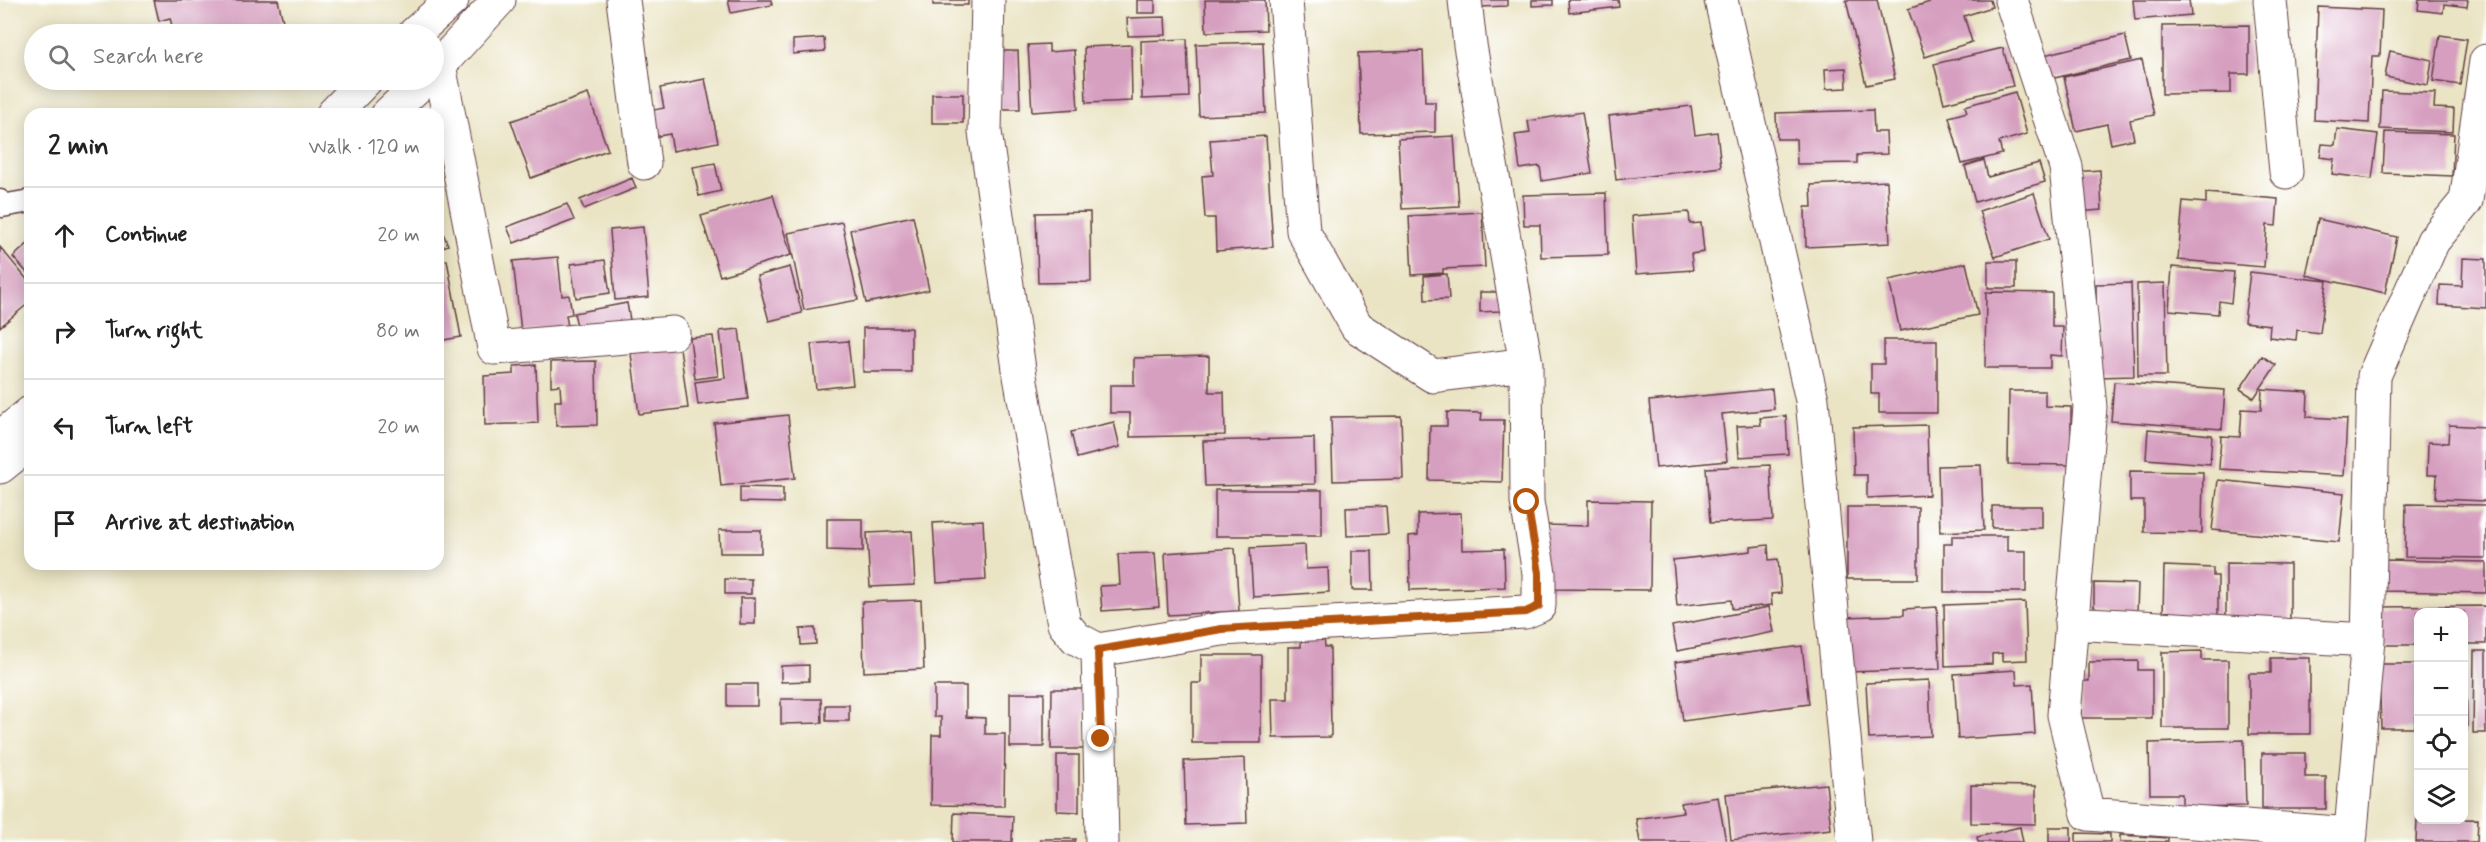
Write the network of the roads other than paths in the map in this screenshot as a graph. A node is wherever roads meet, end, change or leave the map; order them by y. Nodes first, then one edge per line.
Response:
1 (452, 0) edge
2 (499, 0) edge
3 (623, 0) edge
4 (988, 0) edge
5 (1286, 0) edge
6 (1465, 0) edge
7 (1721, 0) edge
8 (2011, 0) edge
9 (2270, 0) edge
10 (425, 24) edge
11 (444, 59) edge
12 (2486, 61) edge
13 (356, 90) edge
14 (413, 90) edge
15 (436, 90) edge
16 (339, 108) edge
17 (394, 108) edge
18 (440, 108) edge
19 (444, 125) edge
20 (644, 163) dead end
21 (2286, 172) dead end
22 (0, 201) edge
23 (24, 202) edge
24 (2476, 206) edge
25 (673, 333) dead end
26 (1526, 364) junction
27 (24, 418) edge
28 (0, 438) edge
29 (24, 448) edge
30 (0, 467) edge
31 (2072, 623) junction
32 (2368, 640) junction
33 (1098, 650) junction
34 (2350, 838) edge
35 (1102, 842) edge
36 (1854, 842) edge

1 - 10 street
2 - 11 street
3 - 20 street
4 - 33 street
5 - 26 street
6 - 26 street
7 - 36 street
8 - 31 street
9 - 21 street
12 - 24 street
13 - 16 street
14 - 17 street
15 - 18 street
19 - 25 street
22 - 23 lane
24 - 32 street
26 - 33 street
27 - 28 street
29 - 30 street
31 - 32 street
31 - 34 street
32 - 34 street
33 - 35 street

